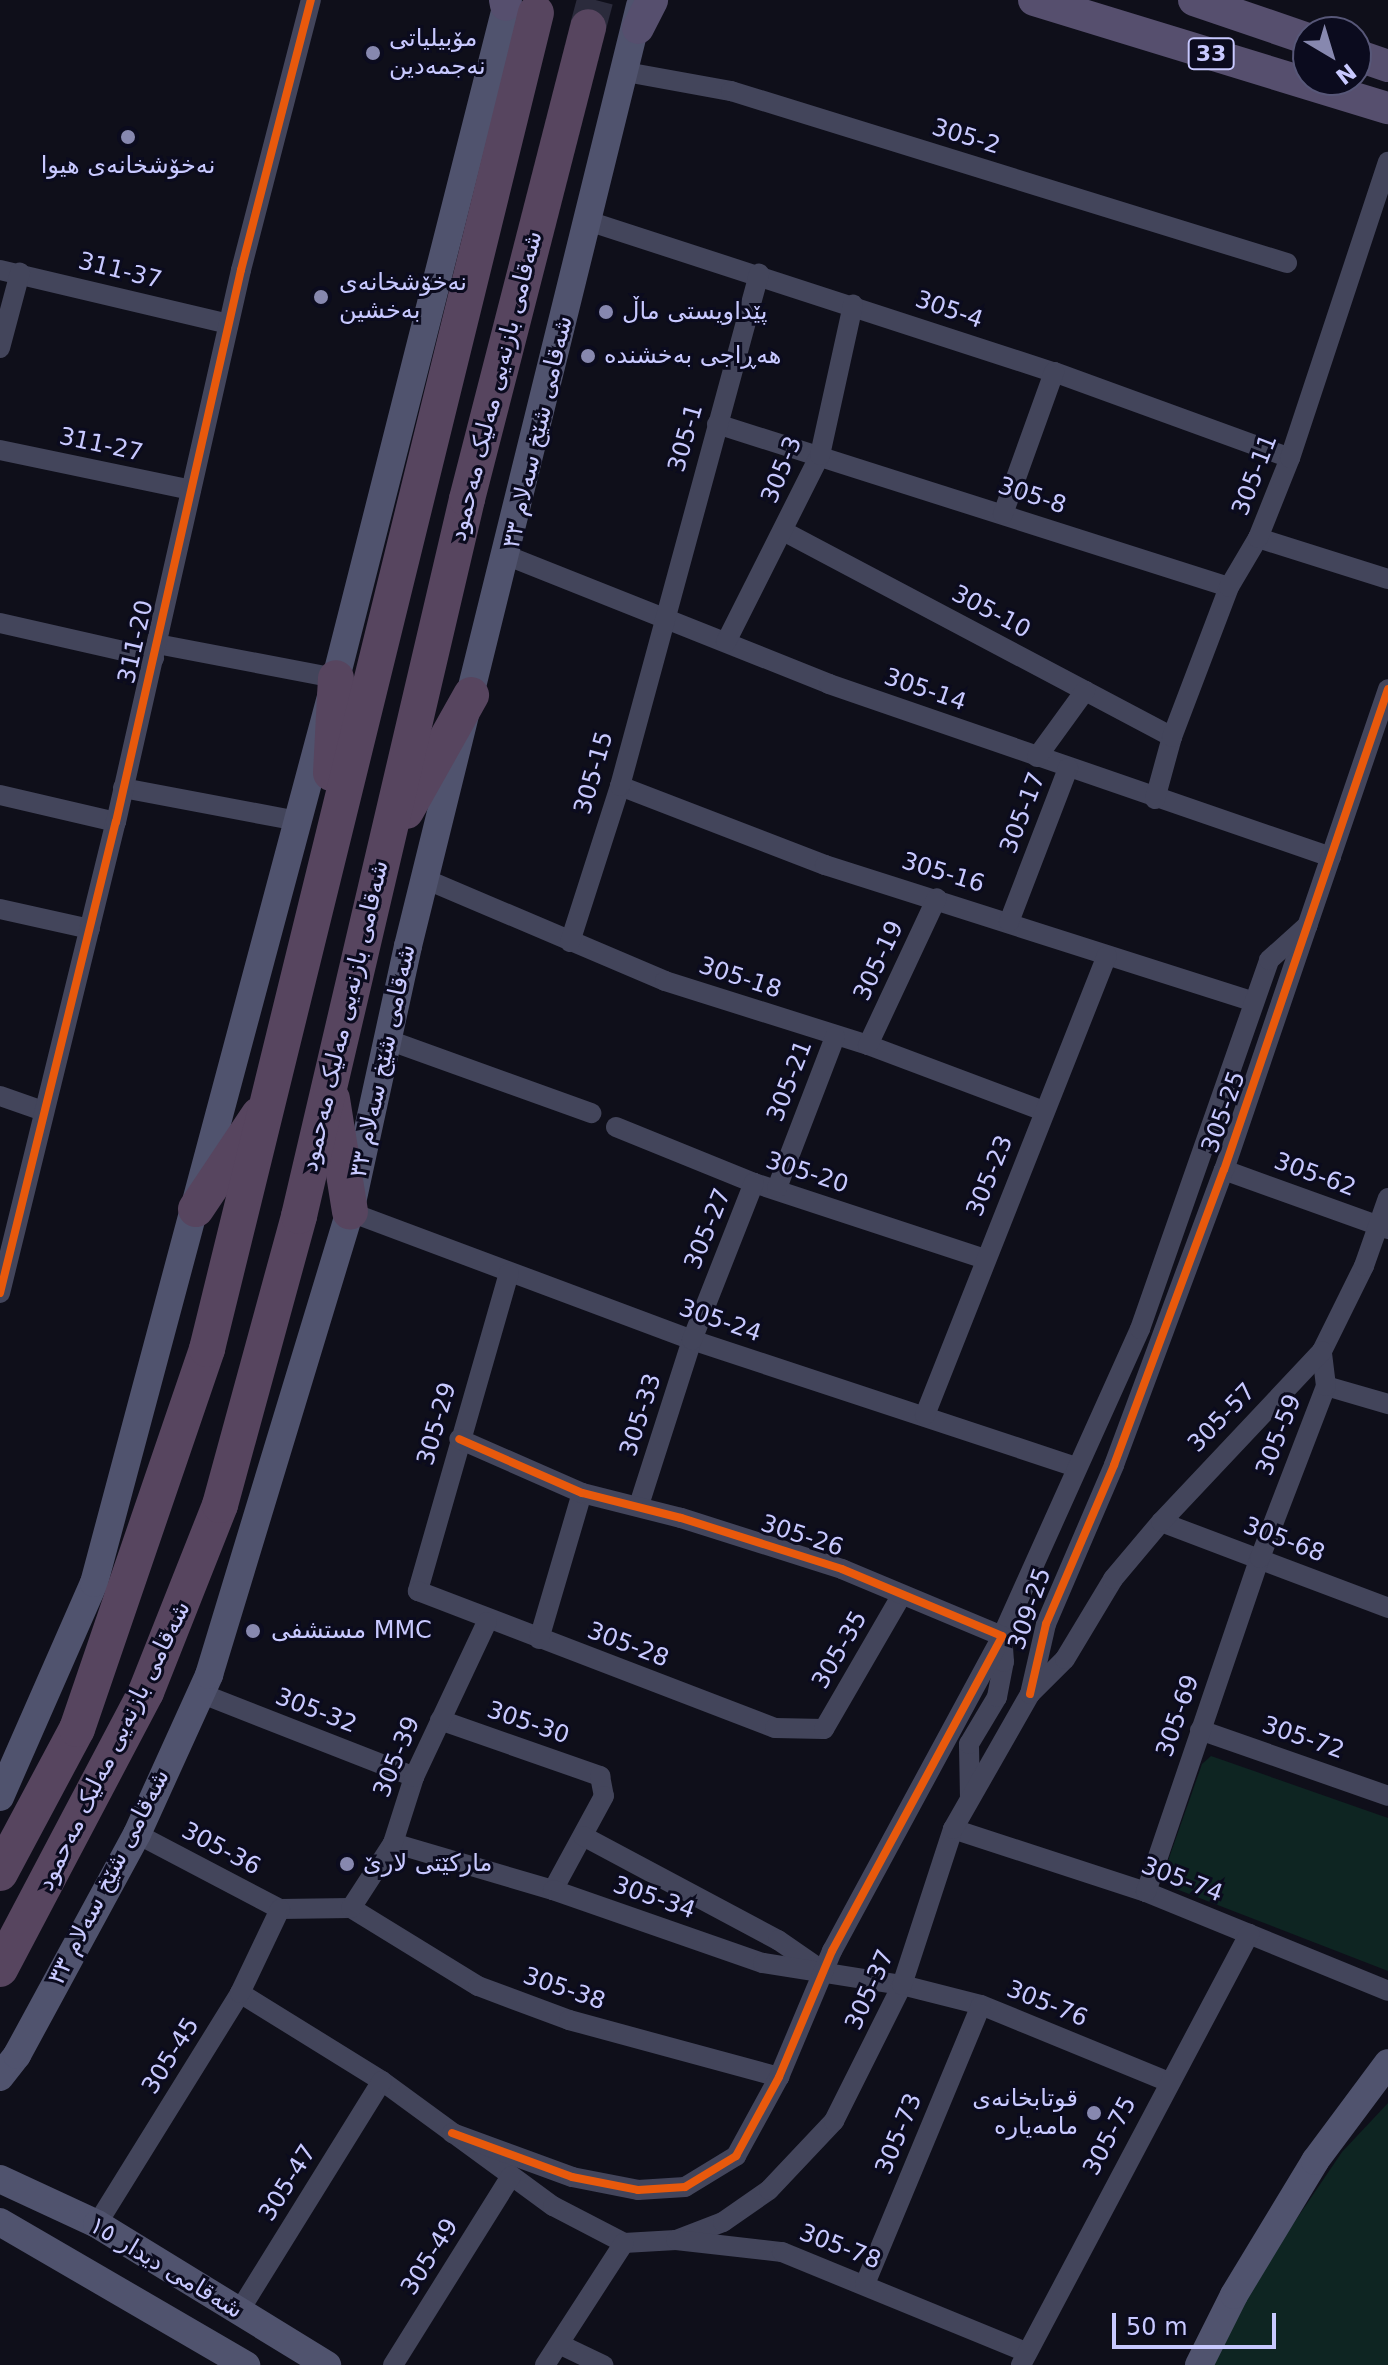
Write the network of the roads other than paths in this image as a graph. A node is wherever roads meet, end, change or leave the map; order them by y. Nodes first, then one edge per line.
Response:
1 (311, 0) edge
2 (1034, 0) edge
3 (1194, 0) edge
4 (513, 4) edge
5 (640, 7) edge
6 (588, 27) tunnel mouth
7 (1292, 34) edge
8 (626, 72) junction
9 (1388, 108) edge
10 (1388, 162) edge
11 (588, 221) junction
12 (1287, 263) dead end
13 (10, 271) edge
14 (759, 274) junction
15 (853, 305) junction
16 (228, 324) junction
17 (0, 348) edge
18 (1054, 372) junction
19 (717, 424) junction
20 (0, 450) edge
21 (820, 455) junction
22 (1290, 458) junction
23 (191, 490) junction
24 (1003, 514) junction
25 (785, 532) junction
26 (1258, 538) junction
27 (508, 556) junction
28 (1388, 579) edge
29 (1229, 587) junction
30 (662, 616) junction
31 (0, 623) edge
32 (726, 642) junction
33 (155, 651) junction
34 (336, 678) junction
35 (1388, 689) edge
36 (1085, 691) junction
37 (471, 695) junction
38 (1172, 737) junction
39 (1037, 757) junction
40 (1068, 768) junction
41 (620, 786) junction
42 (123, 788) junction
43 (0, 795) edge
44 (1155, 799) junction
45 (298, 821) junction
46 (116, 822) junction
47 (384, 851) junction
48 (327, 854) junction
49 (1331, 857) junction
50 (425, 879) junction
51 (937, 898) junction
52 (0, 909) edge
53 (1009, 922) junction
54 (1311, 922) junction
55 (90, 929) junction
56 (570, 942) junction
57 (1107, 956) junction
58 (1254, 1002) junction
59 (835, 1037) junction
60 (391, 1041) junction
61 (868, 1045) junction
62 (330, 1080) junction
63 (273, 1094) junction
64 (0, 1096) edge
65 (43, 1111) junction
66 (1044, 1111) junction
67 (591, 1113) dead end
68 (616, 1127) dead end
69 (1224, 1170) junction
70 (754, 1183) junction
71 (777, 1188) junction
72 (1388, 1198) edge
73 (196, 1209) junction
74 (350, 1212) junction
75 (1384, 1227) edge
76 (985, 1259) junction
77 (509, 1273) junction
78 (2, 1281) edge
79 (692, 1340) junction
80 (1322, 1351) junction
81 (1326, 1386) junction
82 (1388, 1404) edge
83 (925, 1415) junction
84 (459, 1439) junction
85 (1077, 1467) junction
86 (582, 1493) junction
87 (639, 1505) junction
88 (1161, 1522) junction
89 (1083, 1543) joint
90 (1260, 1558) junction
91 (418, 1591) joint
92 (901, 1596) junction
93 (1388, 1608) edge
94 (487, 1622) junction
95 (1002, 1636) junction
96 (539, 1639) junction
97 (200, 1693) junction
98 (1030, 1694) junction
99 (440, 1720) junction
100 (77, 1729) junction
101 (824, 1729) joint
102 (1200, 1730) junction
103 (117, 1749) junction
104 (9, 1762) edge
105 (414, 1777) junction
106 (1388, 1796) edge
107 (0, 1797) edge
108 (970, 1798) junction
109 (37, 1811) junction
110 (77, 1829) junction
111 (953, 1829) junction
112 (137, 1834) junction
113 (583, 1836) junction
114 (393, 1843) junction
115 (0, 1873) edge
116 (553, 1890) junction
117 (1146, 1892) junction
118 (351, 1908) junction
119 (280, 1909) junction
120 (1249, 1934) junction
121 (0, 1969) edge
122 (823, 1971) junction
123 (902, 1985) junction
124 (1388, 1991) edge
125 (240, 1993) junction
126 (981, 2005) junction
127 (1388, 2063) edge
128 (0, 2077) edge
129 (779, 2077) junction
130 (382, 2081) junction
131 (1169, 2082) junction
132 (452, 2133) junction
133 (511, 2176) junction
134 (0, 2179) edge
135 (0, 2222) edge
136 (97, 2224) junction
137 (676, 2240) junction
138 (624, 2243) junction
139 (865, 2284) junction
140 (238, 2313) junction
141 (561, 2345) junction
142 (1023, 2358) edge
143 (590, 2363) edge
144 (246, 2365) edge
145 (327, 2365) edge
146 (393, 2365) edge
147 (545, 2365) edge
148 (1199, 2365) edge

1 - 16 street, 311-20
2 - 9 main road, 33
3 - 7 main road, 33
4 - 34 main road
4 - 48 highway, شەقامی بازنەیی مەلیک مەحمود
5 - 8 main road, شەقامی شێخ سەلام ٣٣
6 - 47 highway, شەقامی بازنەیی مەلیک مەحمود
8 - 11 main road, شەقامی شێخ سەلام ٣٣
8 - 12 street, 305-2
10 - 22 street, 305-11
11 - 14 street, 305-4
11 - 27 main road, شەقامی شێخ سەلام ٣٣
13 - 16 street, 311-37
13 - 17 street
14 - 15 street, 305-4
14 - 19 street, 305-1
15 - 18 street, 305-4
15 - 21 street, 305-3
16 - 23 street, 311-20
18 - 22 street, 305-4
18 - 24 street
19 - 21 street, 305-8
19 - 30 street, 305-1
20 - 23 street, 311-27
21 - 24 street, 305-8
21 - 25 street, 305-3
22 - 26 street, 305-11
23 - 33 street, 311-20
24 - 29 street, 305-8
25 - 32 street, 305-3
25 - 36 street, 305-10
26 - 28 street
26 - 29 street, 305-11
27 - 30 street, 305-14
27 - 37 main road, شەقامی شێخ سەلام ٣٣
29 - 38 street, 305-11
30 - 32 street, 305-14
30 - 41 street, 305-15
31 - 33 street
32 - 39 street, 305-14
33 - 34 street
33 - 42 street, 311-20
34 - 45 main road
34 - 48 highway
35 - 49 street, 305-25
36 - 38 street, 305-10
36 - 39 street
37 - 47 highway
37 - 50 main road, شەقامی شێخ سەلام ٣٣
38 - 44 street, 305-11
39 - 40 street, 305-14
40 - 44 street, 305-14
40 - 53 street, 305-17
41 - 51 street, 305-16
41 - 56 street, 305-15
42 - 45 street
42 - 46 street, 311-20
43 - 46 street
44 - 49 street, 305-14
45 - 73 main road
46 - 55 street, 311-20
47 - 62 highway, شەقامی بازنەیی مەلیک مەحمود
48 - 63 highway, شەقامی بازنەیی مەلیک مەحمود
49 - 54 street, 305-25
50 - 56 street, 305-18
50 - 60 main road, شەقامی شێخ سەلام ٣٣
51 - 53 street, 305-16
51 - 61 street, 305-19
52 - 55 street
53 - 57 street, 305-16
54 - 58 street
54 - 69 street, 305-25
55 - 65 street, 311-20
56 - 59 street, 305-18
57 - 58 street, 305-16
57 - 66 street, 305-23
58 - 85 street
59 - 61 street, 305-18
59 - 71 street, 305-21
60 - 67 street
60 - 74 main road, شەقامی شێخ سەلام ٣٣
61 - 66 street, 305-18
62 - 74 highway
62 - 103 highway, شەقامی بازنەیی مەلیک مەحمود
63 - 73 highway
63 - 100 highway, شەقامی بازنەیی مەلیک مەحمود
64 - 65 street
65 - 78 street, 311-20
66 - 76 street, 305-23
68 - 70 street, 305-20
69 - 75 street, 305-62
69 - 89 street, 305-25
70 - 71 street, 305-20
70 - 79 street, 305-27
71 - 76 street, 305-20
72 - 75 street
73 - 104 main road
74 - 77 street, 305-24
74 - 97 main road, شەقامی شێخ سەلام ٣٣
75 - 80 street
76 - 83 street, 305-23
77 - 79 street, 305-24
77 - 84 street, 305-29
79 - 83 street, 305-24
79 - 87 street, 305-33
80 - 81 street, 305-59
80 - 88 street, 305-57
81 - 82 street
81 - 90 street, 305-59
83 - 85 street, 305-24
84 - 86 street, 305-26
84 - 91 street, 305-29
85 - 95 street
86 - 87 street, 305-26
86 - 96 street
87 - 92 street, 305-26
88 - 90 street, 305-68
88 - 98 street, 305-57
89 - 98 street, 309-25
90 - 93 street, 305-68
90 - 102 street, 305-69
91 - 94 street, 305-28
92 - 95 street, 305-26
92 - 101 street, 305-35
94 - 96 street, 305-28
94 - 99 street, 305-39
95 - 108 street
95 - 122 street
96 - 101 street, 305-28
97 - 105 street, 305-32
97 - 112 main road, شەقامی شێخ سەلام ٣٣
98 - 108 street, 305-37
99 - 105 street, 305-39
99 - 113 street, 305-30
100 - 103 highway
100 - 109 highway, شەقامی بازنەیی مەلیک مەحمود
102 - 106 street, 305-72
102 - 117 street, 305-69
103 - 110 highway, شەقامی بازنەیی مەلیک مەحمود
104 - 107 main road
105 - 114 street, 305-39
108 - 111 street, 305-37
109 - 110 highway
109 - 115 highway, شەقامی بازنەیی مەلیک مەحمود
110 - 121 highway, شەقامی بازنەیی مەلیک مەحمود
111 - 117 street, 305-74
111 - 123 street, 305-37
112 - 119 street, 305-36
112 - 128 main road, شەقامی شێخ سەلام ٣٣
113 - 116 street
113 - 122 street
114 - 116 street, 305-34
114 - 118 street, 305-39
116 - 122 street, 305-34
117 - 120 street, 305-74
118 - 119 street
118 - 129 street, 305-38
119 - 125 street, 305-45
120 - 124 street, 305-74
120 - 131 street, 305-75
122 - 123 street, 305-34
122 - 129 street
123 - 126 street, 305-76
123 - 137 street, 305-37
125 - 130 street
125 - 136 street, 305-45
126 - 131 street, 305-76
126 - 139 street, 305-73
127 - 148 main road
129 - 132 street
130 - 132 street
130 - 140 street, 305-47
131 - 142 street, 305-75
132 - 133 street
133 - 138 street
133 - 146 street, 305-49
134 - 136 main road, شەقامی دیدار ١٥
135 - 144 main road, شەقامی دیدار ١٥
136 - 140 main road, شەقامی دیدار ١٥
137 - 138 street, 305-78
137 - 139 street, 305-78
138 - 141 street
139 - 142 street, 305-78
140 - 145 main road, شەقامی دیدار ١٥
141 - 143 street
141 - 147 street

